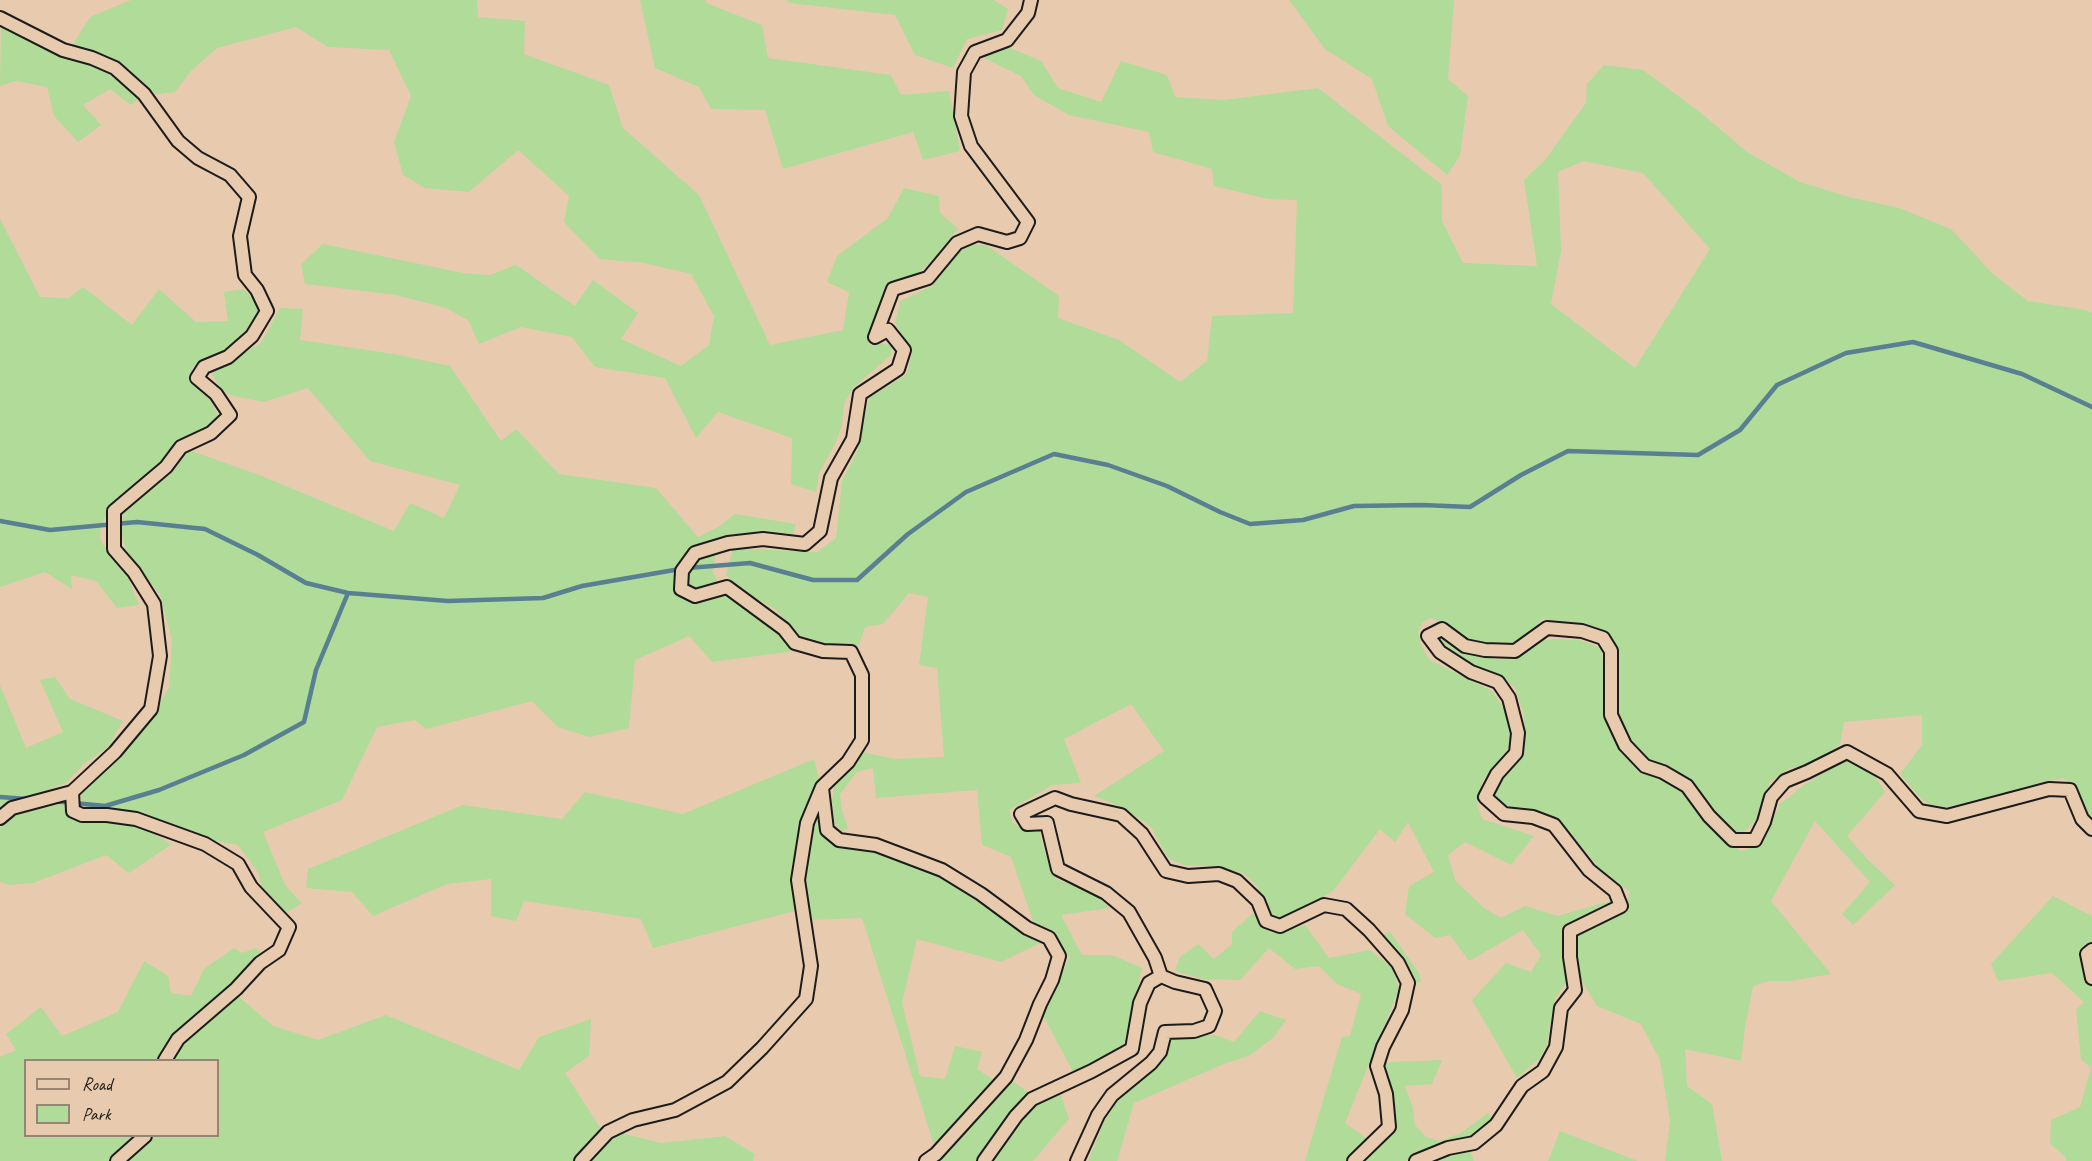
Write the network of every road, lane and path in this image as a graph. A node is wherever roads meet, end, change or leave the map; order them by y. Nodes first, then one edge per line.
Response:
1 (1031, 0) edge
2 (0, 18) edge
3 (822, 787) junction
4 (72, 792) junction
5 (0, 818) edge
6 (2092, 829) edge
7 (2092, 950) edge
8 (1161, 976) junction
9 (2092, 978) edge
10 (166, 1059) edge
11 (144, 1137) edge
12 (117, 1161) edge
13 (581, 1161) edge
14 (926, 1161) edge
15 (984, 1161) edge
16 (1077, 1161) edge
17 (1354, 1161) edge
18 (1416, 1161) edge

1 - 3 street
2 - 4 street
3 - 13 street
3 - 14 street
4 - 5 street
4 - 10 street
6 - 18 street
7 - 9 street
8 - 15 street
8 - 16 street
8 - 17 street
11 - 12 street

